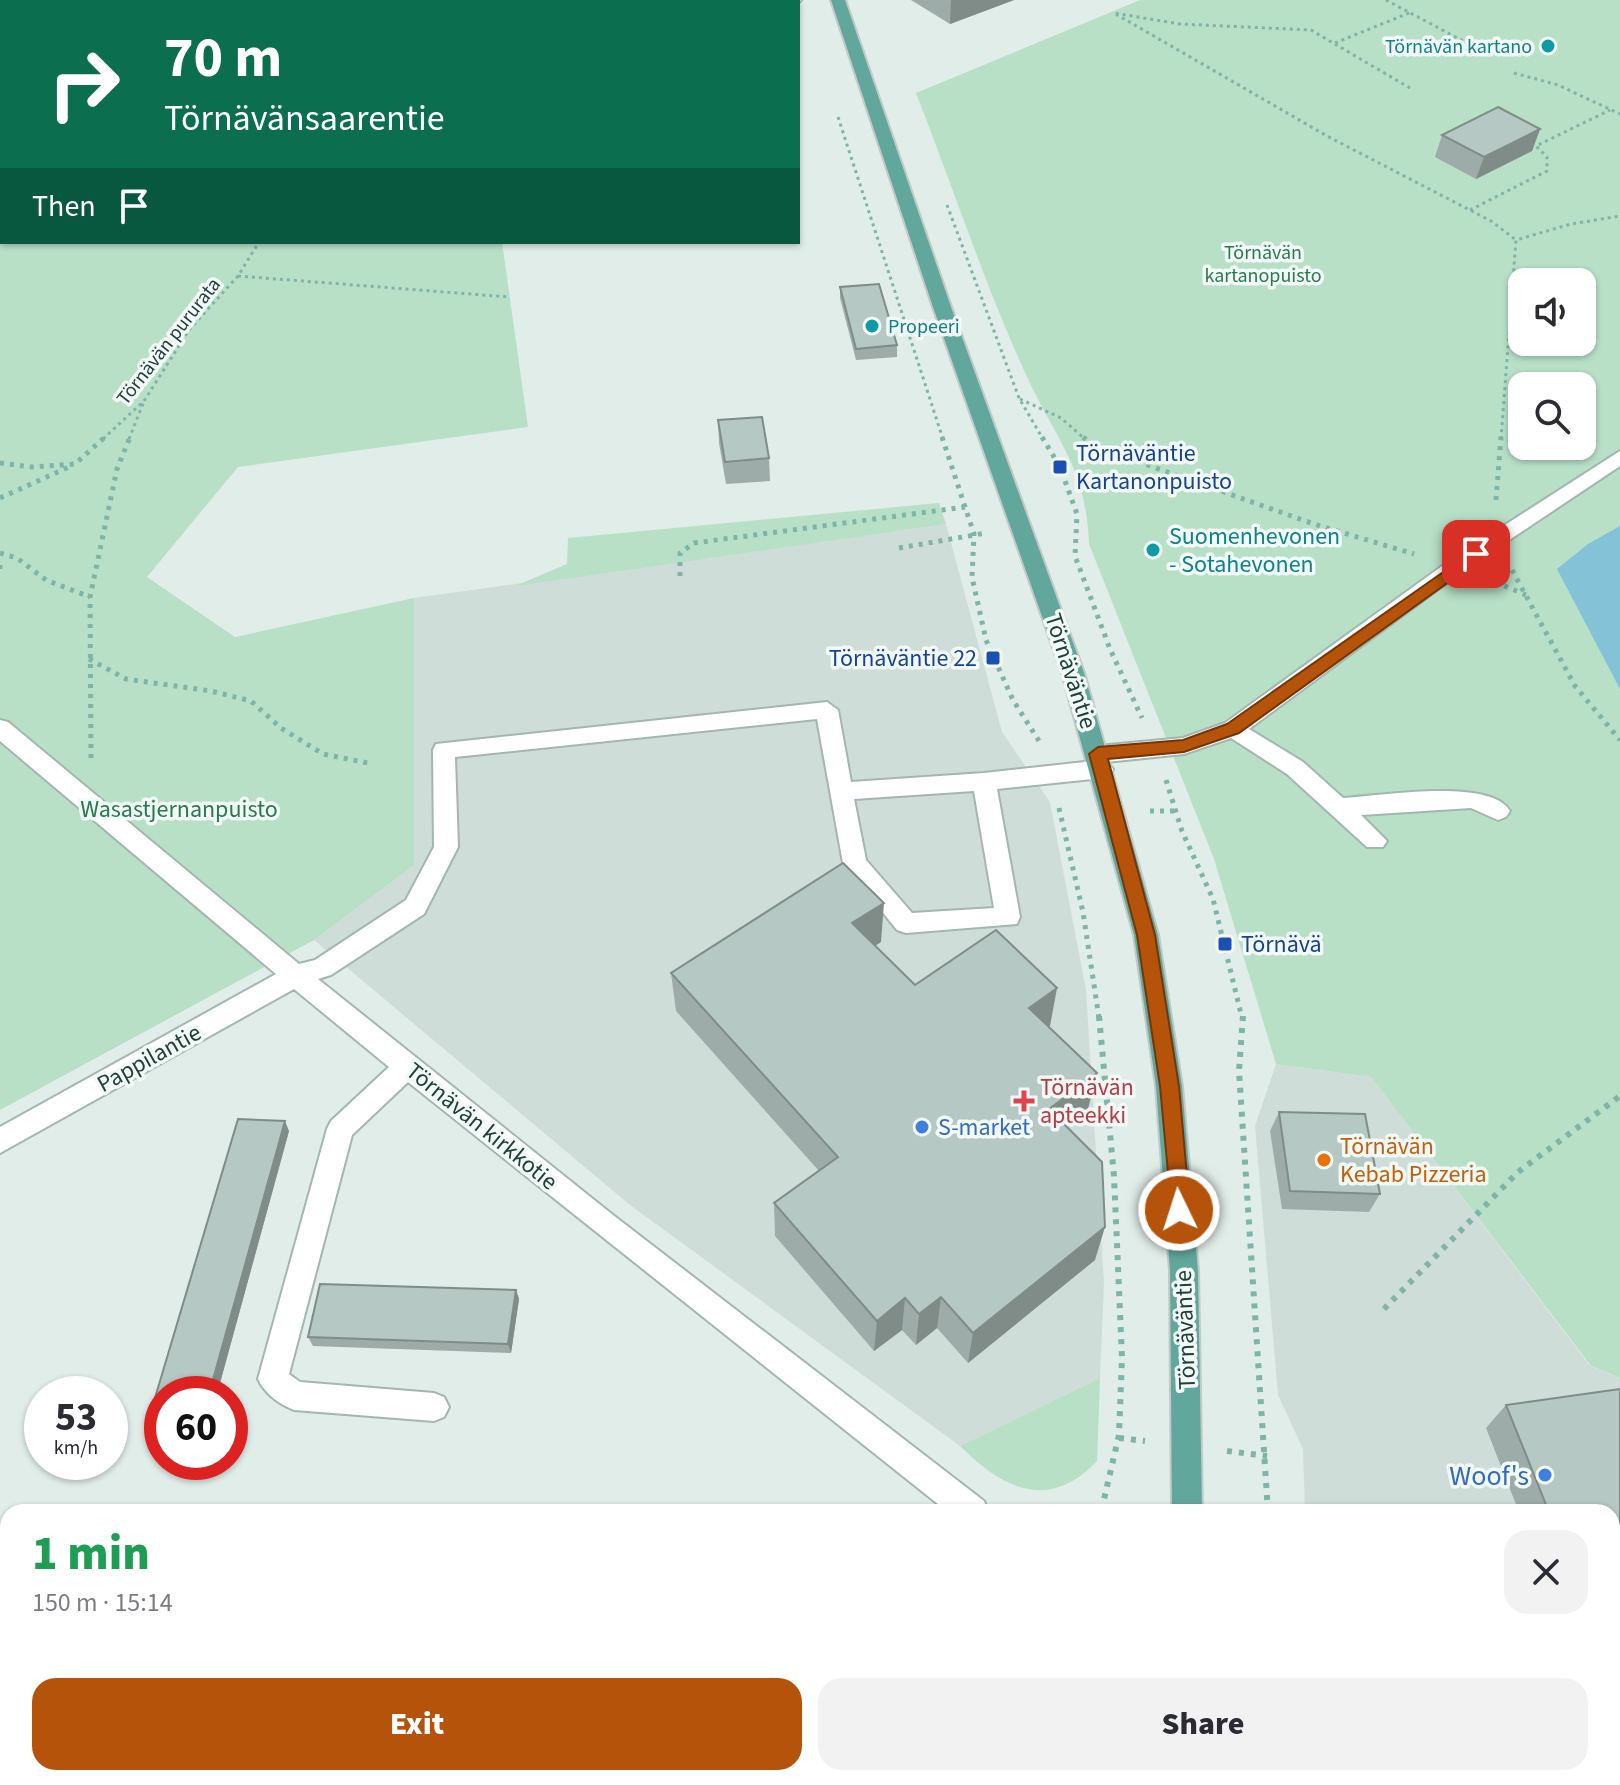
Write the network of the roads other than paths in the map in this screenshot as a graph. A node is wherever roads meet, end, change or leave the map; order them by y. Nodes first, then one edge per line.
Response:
1 (838, 0) edge
2 (1620, 457) edge
3 (0, 728) edge
4 (1233, 729) junction
5 (1100, 762) junction
6 (984, 782) junction
7 (841, 791) junction
8 (1340, 807) junction
9 (1498, 811) dead end
10 (1375, 841) dead end
11 (297, 975) junction
12 (408, 1066) junction
13 (0, 1141) edge
14 (434, 1407) dead end
15 (963, 1504) edge
16 (1187, 1504) edge

1 - 5 main road, Törnäväntie
2 - 4 street
3 - 11 street, Törnävän kirkkotie
4 - 5 street
4 - 8 street
5 - 6 street
5 - 16 main road, Törnäväntie
6 - 7 street
6 - 7 street
7 - 11 street, Pappilantie
8 - 9 street
8 - 10 street
11 - 12 street, Törnävän kirkkotie
11 - 13 street, Pappilantie
12 - 14 street
12 - 15 street, Törnävän kirkkotie

